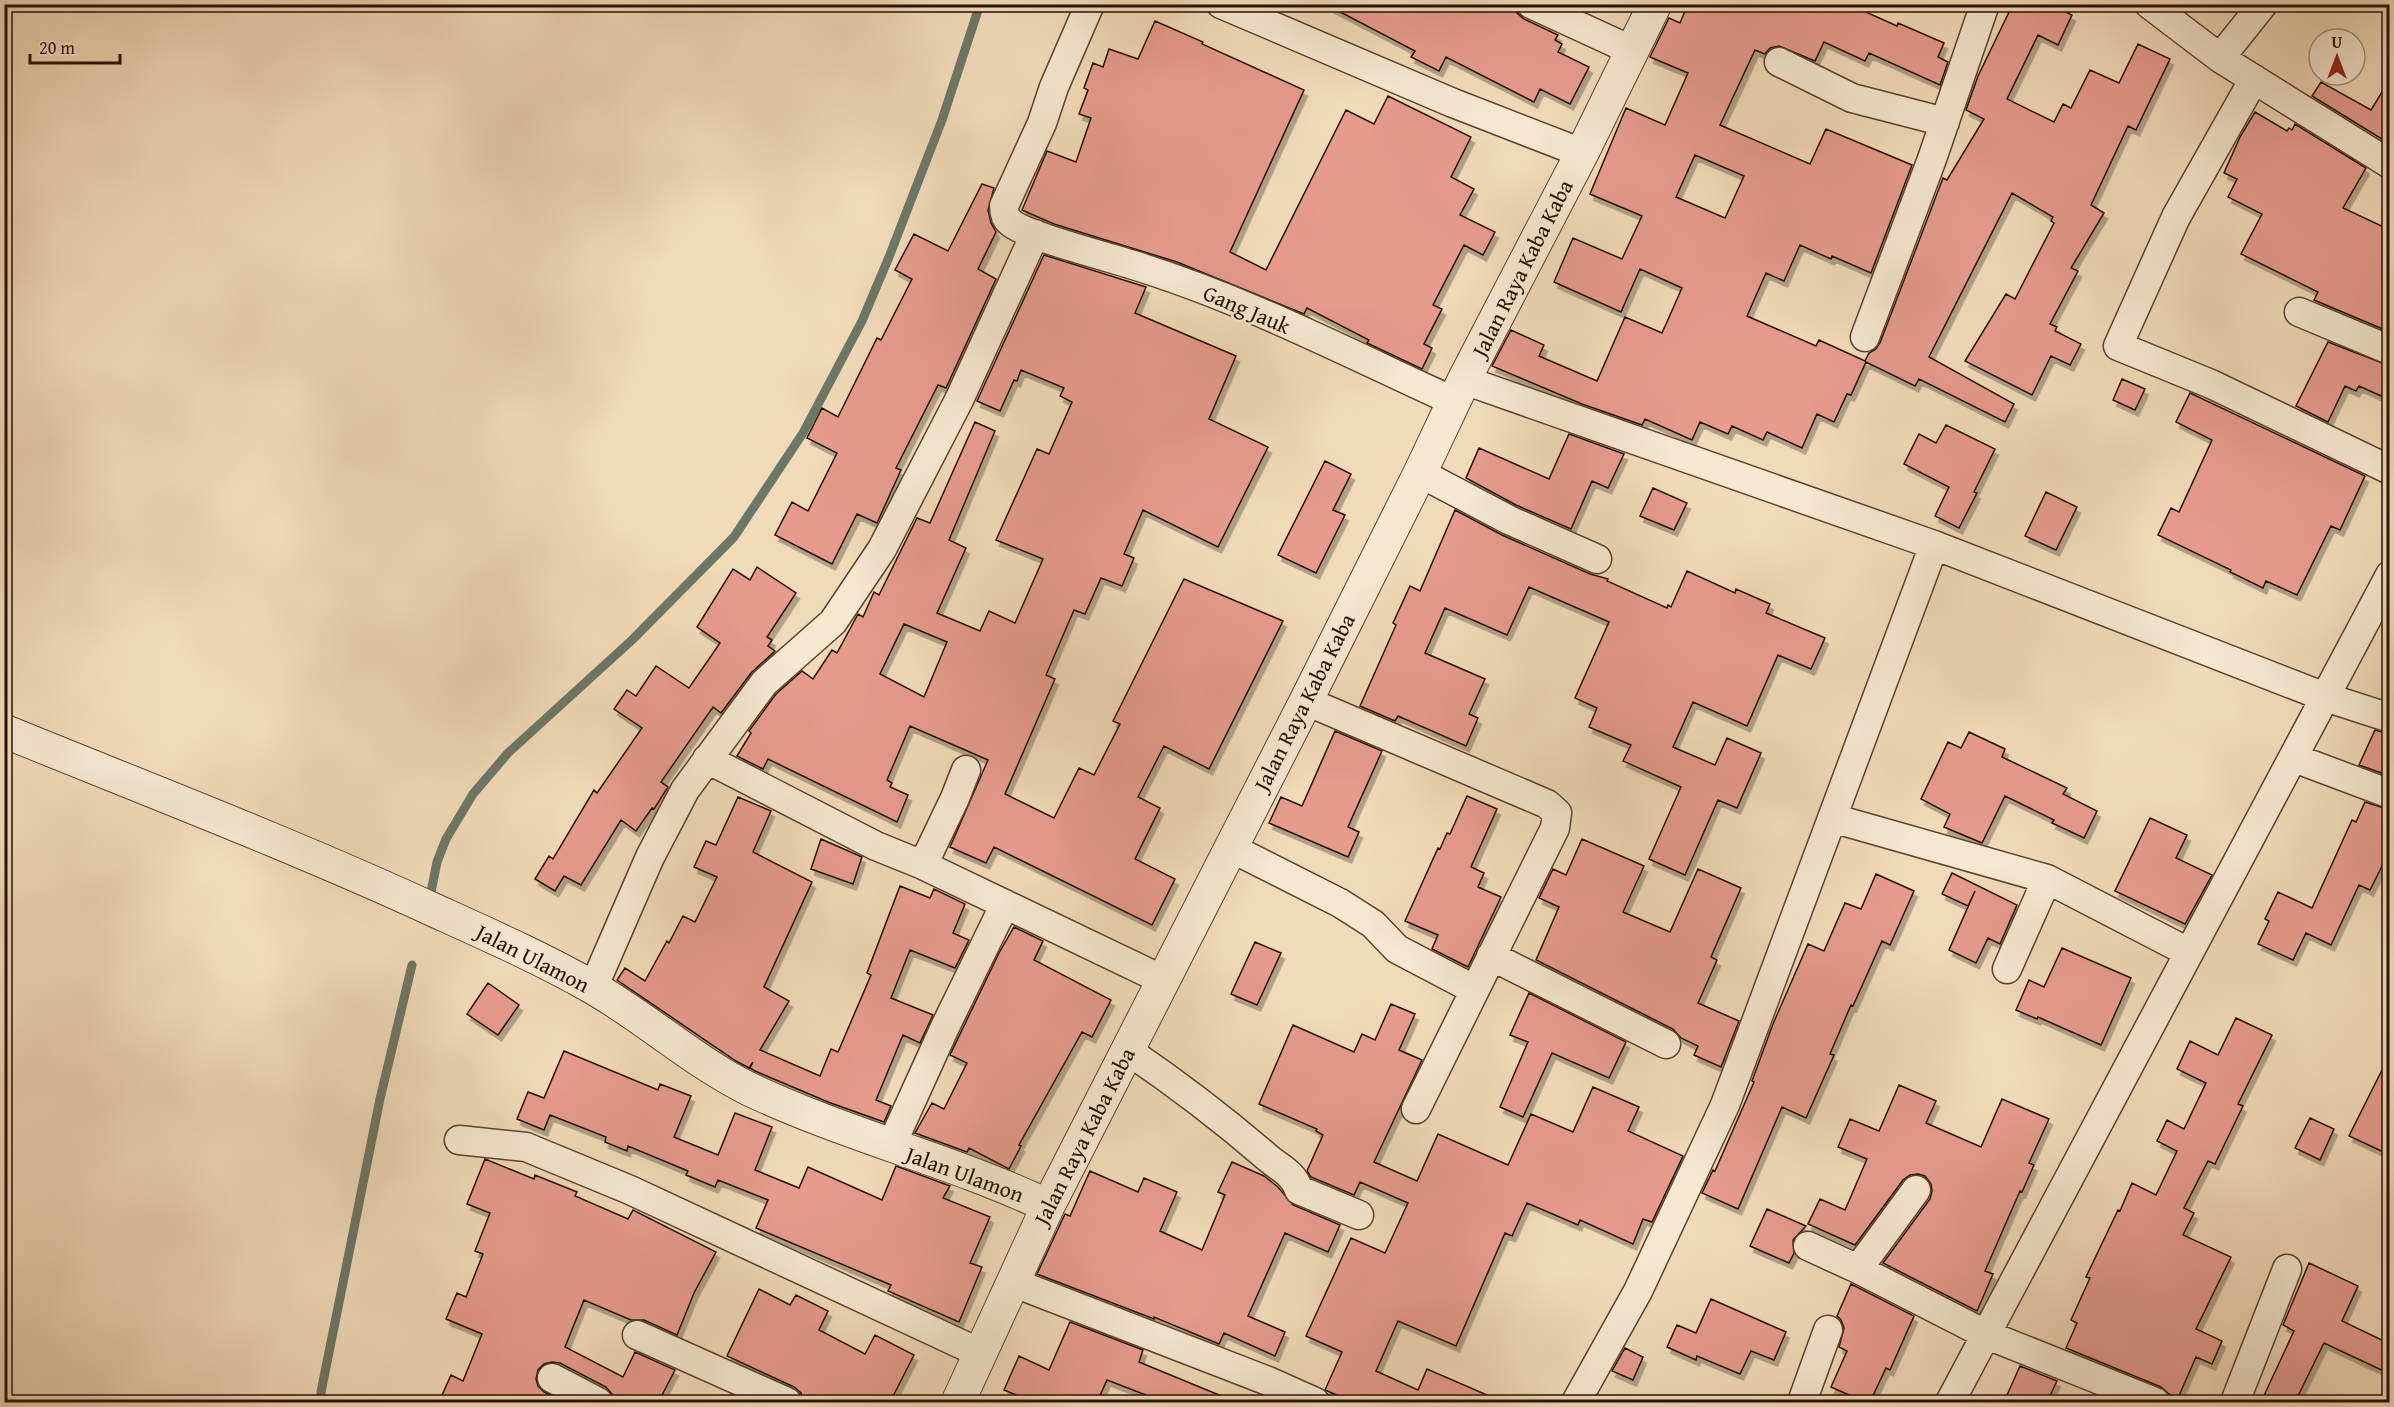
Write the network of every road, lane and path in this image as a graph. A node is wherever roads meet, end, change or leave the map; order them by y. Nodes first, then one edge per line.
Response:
1 (1090, 4) edge
2 (1221, 4) edge
3 (1531, 4) edge
4 (1655, 4) edge
5 (1985, 4) edge
6 (2149, 4) edge
7 (2263, 4) edge
8 (1633, 51) junction
9 (2220, 58) junction
10 (1779, 62) dead end
11 (2254, 79) junction
12 (1945, 122) junction
13 (1582, 153) junction
14 (2390, 164) edge
15 (1035, 234) junction
16 (2299, 312) dead end
17 (1865, 337) dead end
18 (2390, 350) edge
19 (1458, 391) junction
20 (2390, 470) edge
21 (1420, 473) junction
22 (1934, 545) junction
23 (1597, 560) dead end
24 (2390, 576) edge
25 (2325, 697) junction
26 (1306, 700) junction
27 (2390, 718) edge
28 (4, 731) edge
29 (2294, 758) junction
30 (707, 759) junction
31 (966, 770) dead end
32 (2390, 794) edge
33 (1832, 818) junction
34 (1230, 848) junction
35 (923, 865) junction
36 (2047, 879) junction
37 (1005, 904) junction
38 (2188, 952) junction
39 (1491, 956) junction
40 (2007, 969) dead end
41 (1163, 980) junction
42 (593, 988) junction
43 (1475, 990) junction
44 (1666, 1044) dead end
45 (1127, 1050) junction
46 (1416, 1109) dead end
47 (459, 1140) dead end
48 (891, 1146) junction
49 (1916, 1190) dead end
50 (1048, 1206) junction
51 (1359, 1215) dead end
52 (1808, 1246) dead end
53 (1858, 1269) junction
54 (2287, 1269) dead end
55 (1012, 1282) junction
56 (1828, 1330) dead end
57 (1985, 1334) junction
58 (637, 1335) dead end
59 (980, 1353) junction
60 (552, 1378) dead end
61 (598, 1402) edge
62 (787, 1402) edge
63 (958, 1402) edge
64 (1315, 1402) edge
65 (1576, 1402) edge
66 (1802, 1402) edge
67 (1950, 1402) edge
68 (2155, 1402) edge
69 (2235, 1402) edge

1 - 15 street, Gang Jauk
2 - 13 street
3 - 8 street
4 - 8 street, Jalan Raya Kaba Kaba
5 - 12 street
6 - 9 street
7 - 9 street
8 - 13 street, Jalan Raya Kaba Kaba
9 - 11 street
10 - 12 street
11 - 14 street
11 - 20 street
12 - 17 street
13 - 19 street, Jalan Raya Kaba Kaba
15 - 19 street, Gang Jauk
15 - 30 street
16 - 18 street
19 - 21 street, Jalan Raya Kaba Kaba
19 - 22 street, Gang Jauk
21 - 23 street
21 - 26 street, Jalan Raya Kaba Kaba
22 - 25 street, Gang Jauk
22 - 33 street
24 - 25 street
25 - 27 street, Gang Jauk
25 - 29 street
26 - 34 street, Jalan Raya Kaba Kaba
26 - 39 street
28 - 42 street, Jalan Ulamon
29 - 32 street
29 - 38 street
30 - 35 street
30 - 42 street
31 - 35 street
33 - 36 street
33 - 65 street
34 - 41 street, Jalan Raya Kaba Kaba
34 - 43 street
35 - 37 street
36 - 38 street
36 - 40 street
37 - 41 street
37 - 48 street
38 - 57 street
39 - 43 street
39 - 44 street
41 - 45 street, Jalan Raya Kaba Kaba
42 - 48 street, Jalan Ulamon
43 - 46 street
45 - 50 street, Jalan Raya Kaba Kaba
45 - 51 street
47 - 59 street
48 - 50 street, Jalan Ulamon
49 - 53 street
50 - 55 street, Jalan Raya Kaba Kaba
52 - 53 street
53 - 57 street
54 - 69 street
55 - 59 street, Jalan Raya Kaba Kaba
55 - 64 street
56 - 66 street
57 - 67 street
57 - 68 street
58 - 62 street
59 - 63 street, Jalan Raya Kaba Kaba
60 - 61 street

